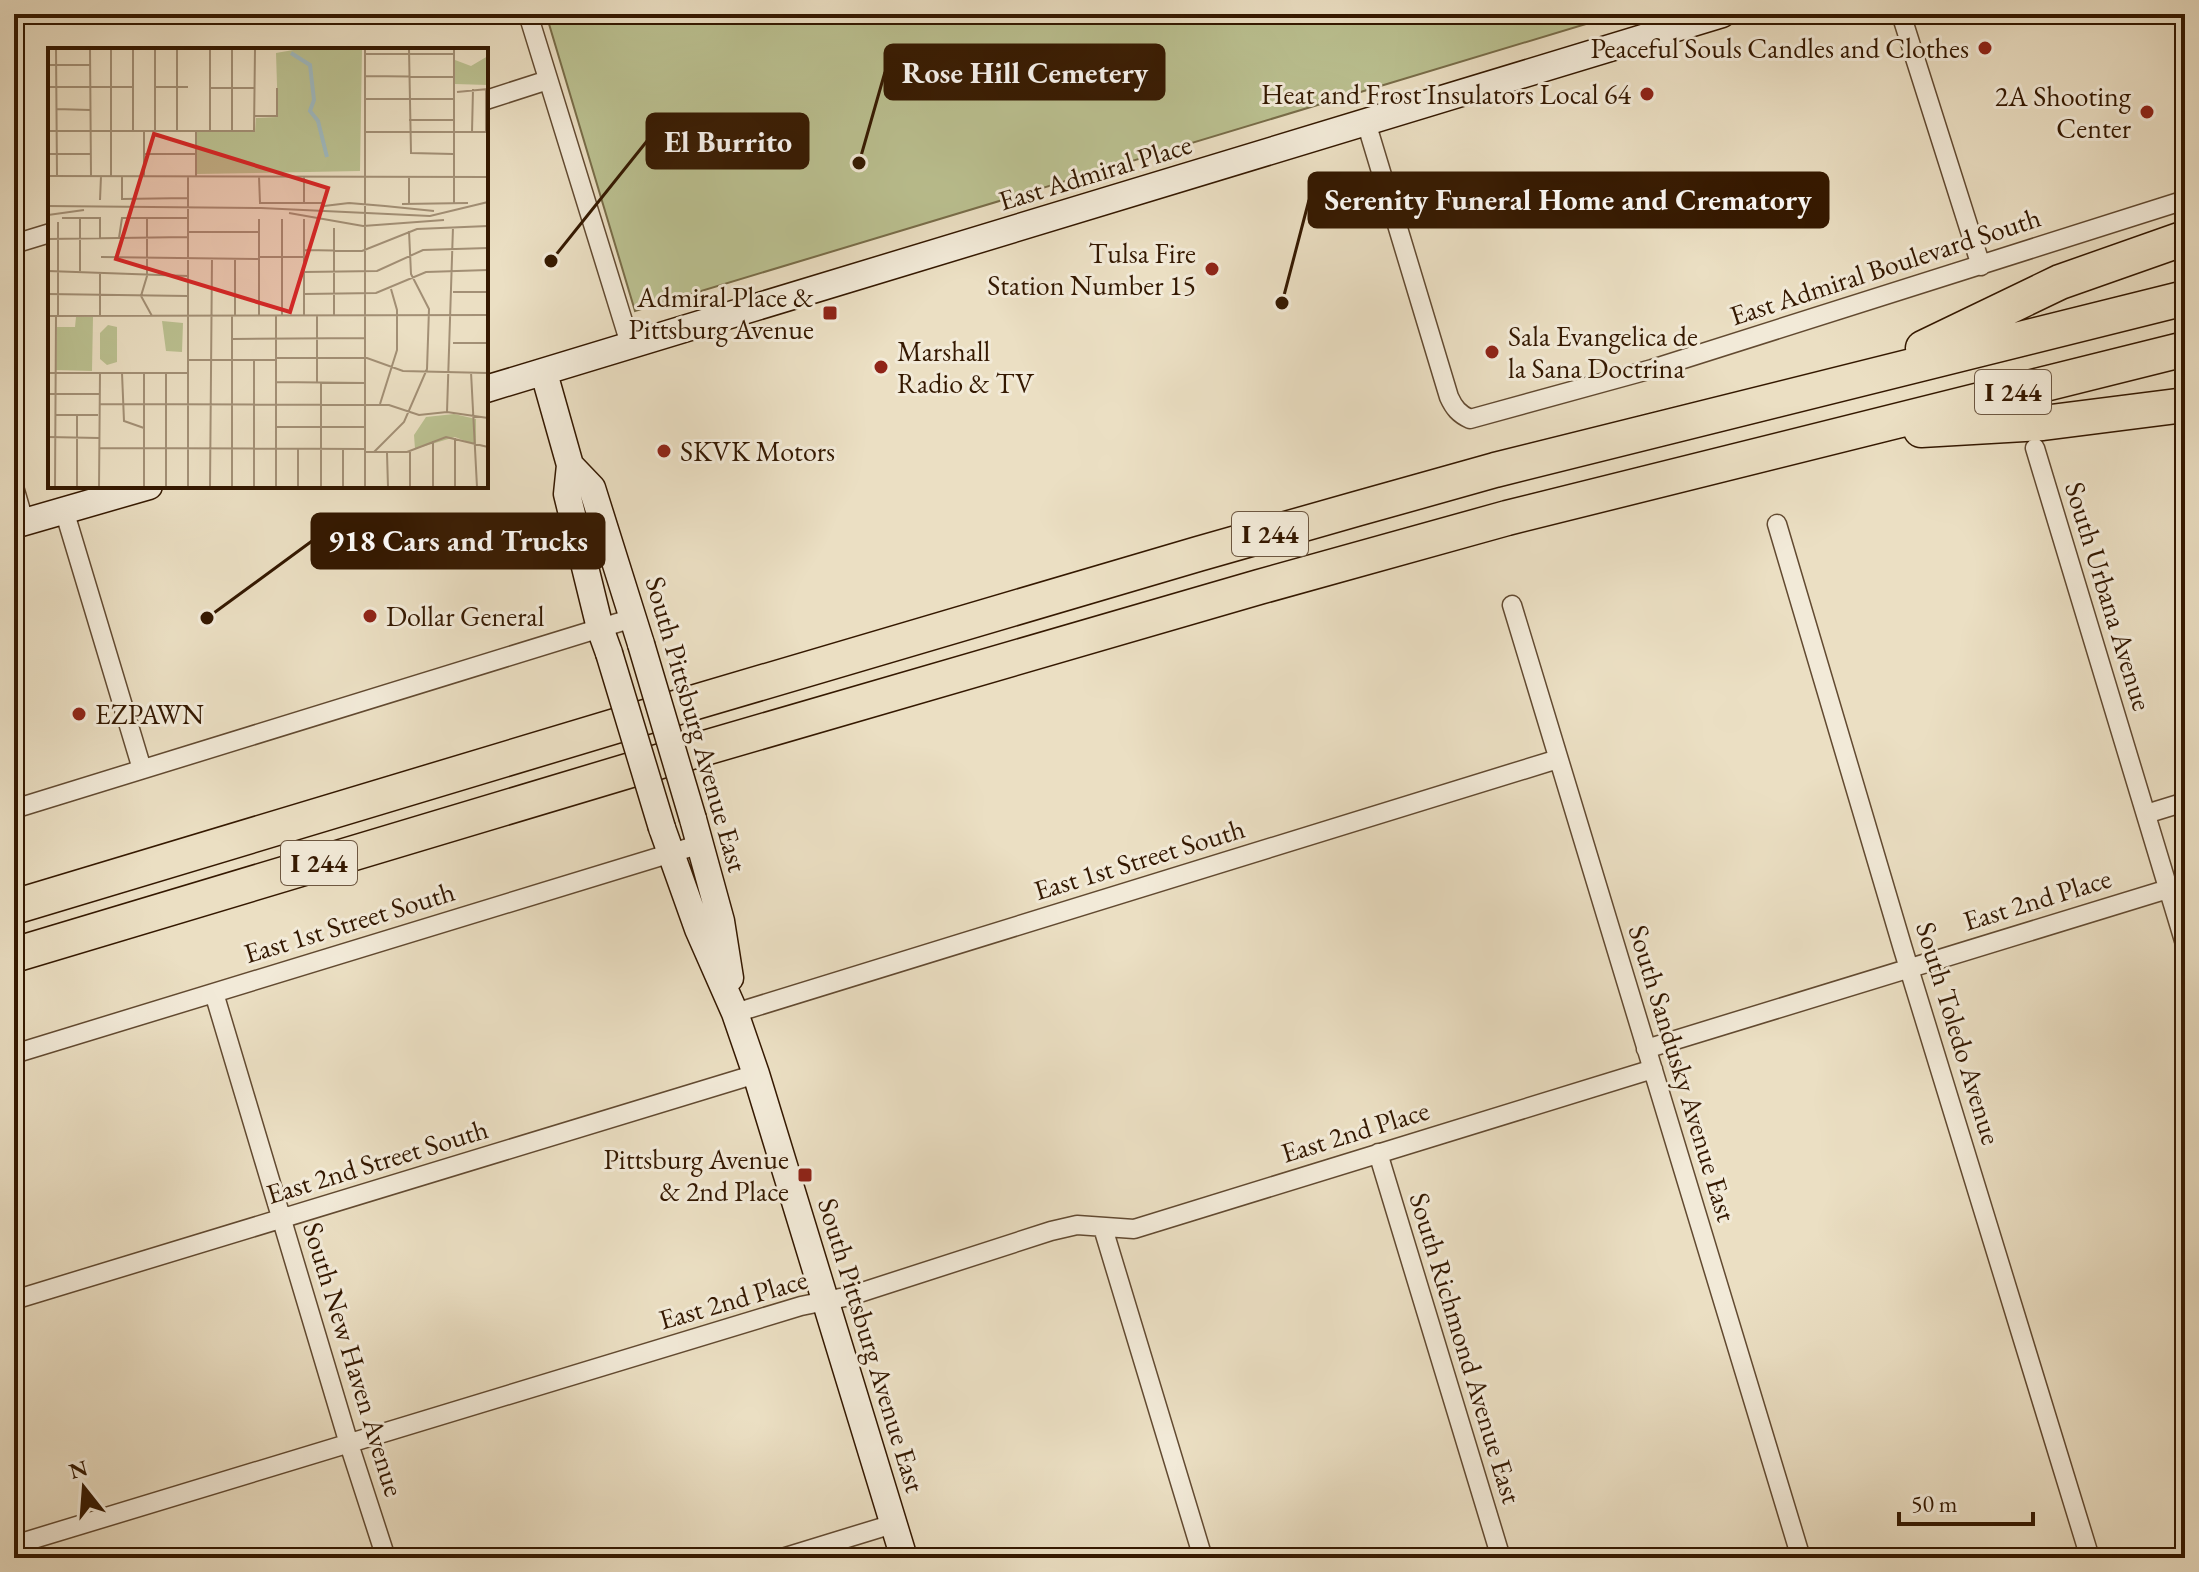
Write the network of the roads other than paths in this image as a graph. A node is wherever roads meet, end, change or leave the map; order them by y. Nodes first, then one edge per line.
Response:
1 (528, 14) edge
2 (1722, 14) edge
3 (1901, 14) edge
4 (548, 80) junction
5 (488, 99) edge
6 (1366, 122) junction
7 (2185, 200) edge
8 (48, 234) edge
9 (2185, 238) edge
10 (14, 244) edge
11 (1981, 266) junction
12 (2185, 298) edge
13 (631, 347) junction
14 (2185, 349) edge
15 (544, 373) junction
16 (1862, 378) junction
17 (488, 388) edge
18 (2185, 405) edge
19 (1841, 434) junction
20 (2035, 448) dead end
21 (570, 465) junction
22 (14, 487) edge
23 (142, 488) edge
24 (64, 510) junction
25 (19, 523) edge
26 (1777, 524) dead end
27 (1512, 605) dead end
28 (633, 618) junction
29 (600, 628) junction
30 (1558, 759) junction
31 (142, 769) junction
32 (2185, 802) edge
33 (14, 809) edge
34 (2146, 814) junction
35 (701, 844) junction
36 (670, 853) junction
37 (2168, 889) junction
38 (14, 907) edge
39 (2185, 944) edge
40 (14, 955) edge
41 (1909, 967) junction
42 (214, 993) junction
43 (735, 1013) junction
44 (1646, 1049) junction
45 (14, 1054) edge
46 (1653, 1069) junction
47 (756, 1074) junction
48 (1378, 1153) junction
49 (281, 1220) junction
50 (1103, 1228) junction
51 (14, 1300) edge
52 (824, 1301) junction
53 (349, 1444) junction
54 (893, 1524) junction
55 (14, 1545) edge
56 (386, 1558) edge
57 (782, 1558) edge
58 (904, 1558) edge
59 (1203, 1558) edge
60 (1501, 1558) edge
61 (1801, 1558) edge
62 (2090, 1558) edge

1 - 4 street
2 - 6 street, East Admiral Place
3 - 11 street
4 - 5 street
4 - 13 street
6 - 11 street, East Admiral Boulevard South
6 - 13 street, East Admiral Place
7 - 11 street, East Admiral Boulevard South
8 - 10 street
9 - 16 highway
12 - 16 highway, I 244
13 - 15 street, East Admiral Place
14 - 19 highway, I 244
15 - 17 street, East Admiral Place
15 - 21 street, South Pittsburg Avenue East
16 - 38 highway, I 244
18 - 19 highway
19 - 40 highway, I 244
20 - 34 street, South Urbana Avenue
21 - 28 street, South Pittsburg Avenue East
21 - 29 street, South Pittsburg Avenue East
22 - 25 street
23 - 24 street
24 - 25 street
24 - 31 street
26 - 41 street, South Toledo Avenue
27 - 30 street, South Sandusky Avenue East
28 - 29 street
28 - 35 street, South Pittsburg Avenue East, bridge
29 - 31 street
29 - 36 street, South Pittsburg Avenue East, bridge
30 - 43 street, East 1st Street South
30 - 44 street, South Sandusky Avenue East
31 - 33 street
32 - 34 street
34 - 37 street, South Urbana Avenue
35 - 36 street, East 1st Street South
35 - 43 street, South Pittsburg Avenue East
36 - 42 street, East 1st Street South
36 - 43 street, South Pittsburg Avenue East
37 - 39 street, South Urbana Avenue
37 - 41 street, East 2nd Place
41 - 44 street, East 2nd Place
41 - 62 street, South Toledo Avenue
42 - 45 street, East 1st Street South
42 - 49 street, South New Haven Avenue
43 - 47 street, South Pittsburg Avenue East
44 - 46 street, South Sandusky Avenue East
46 - 48 street, East 2nd Place
46 - 61 street, South Sandusky Avenue East
47 - 49 street, East 2nd Street South
47 - 52 street, South Pittsburg Avenue East
48 - 50 street, East 2nd Place
48 - 60 street, South Richmond Avenue East
49 - 51 street, East 2nd Street South
49 - 53 street, South New Haven Avenue
50 - 52 street, East 2nd Place
50 - 59 street
52 - 53 street, East 2nd Place
52 - 54 street, South Pittsburg Avenue East
53 - 55 street, East 2nd Place
53 - 56 street, South New Haven Avenue
54 - 57 street
54 - 58 street, South Pittsburg Avenue East

